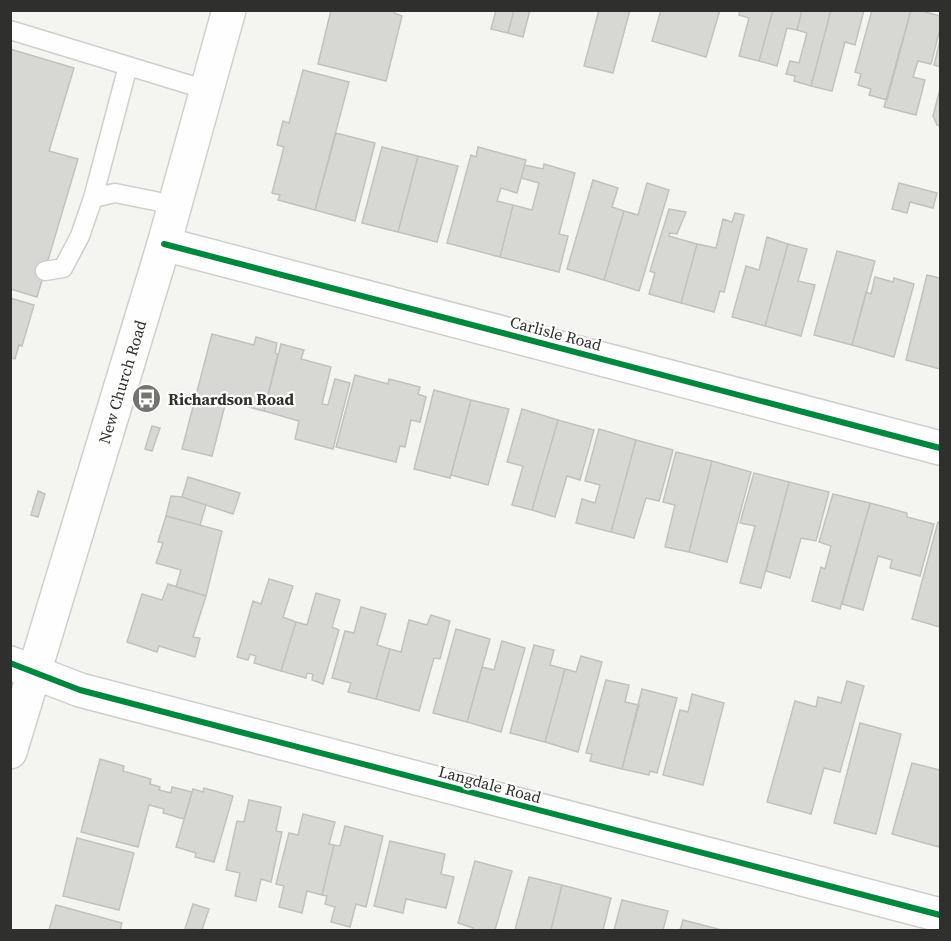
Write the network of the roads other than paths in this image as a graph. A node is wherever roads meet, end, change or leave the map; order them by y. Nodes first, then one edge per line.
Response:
1 (229, 10) edge
2 (10, 30) edge
3 (128, 66) junction
4 (207, 90) junction
5 (93, 198) junction
6 (175, 205) junction
7 (164, 244) junction
8 (45, 271) dead end
9 (940, 448) edge
10 (23, 668) edge
11 (10, 752) edge
12 (940, 915) edge

1 - 4 street, New Church Road
2 - 3 lane
3 - 4 lane
3 - 5 lane
4 - 6 street, New Church Road
5 - 6 lane
5 - 8 lane
6 - 7 street, New Church Road
7 - 9 street, Carlisle Road
7 - 10 street, New Church Road
10 - 11 street, New Church Road
10 - 12 street, Langdale Road

